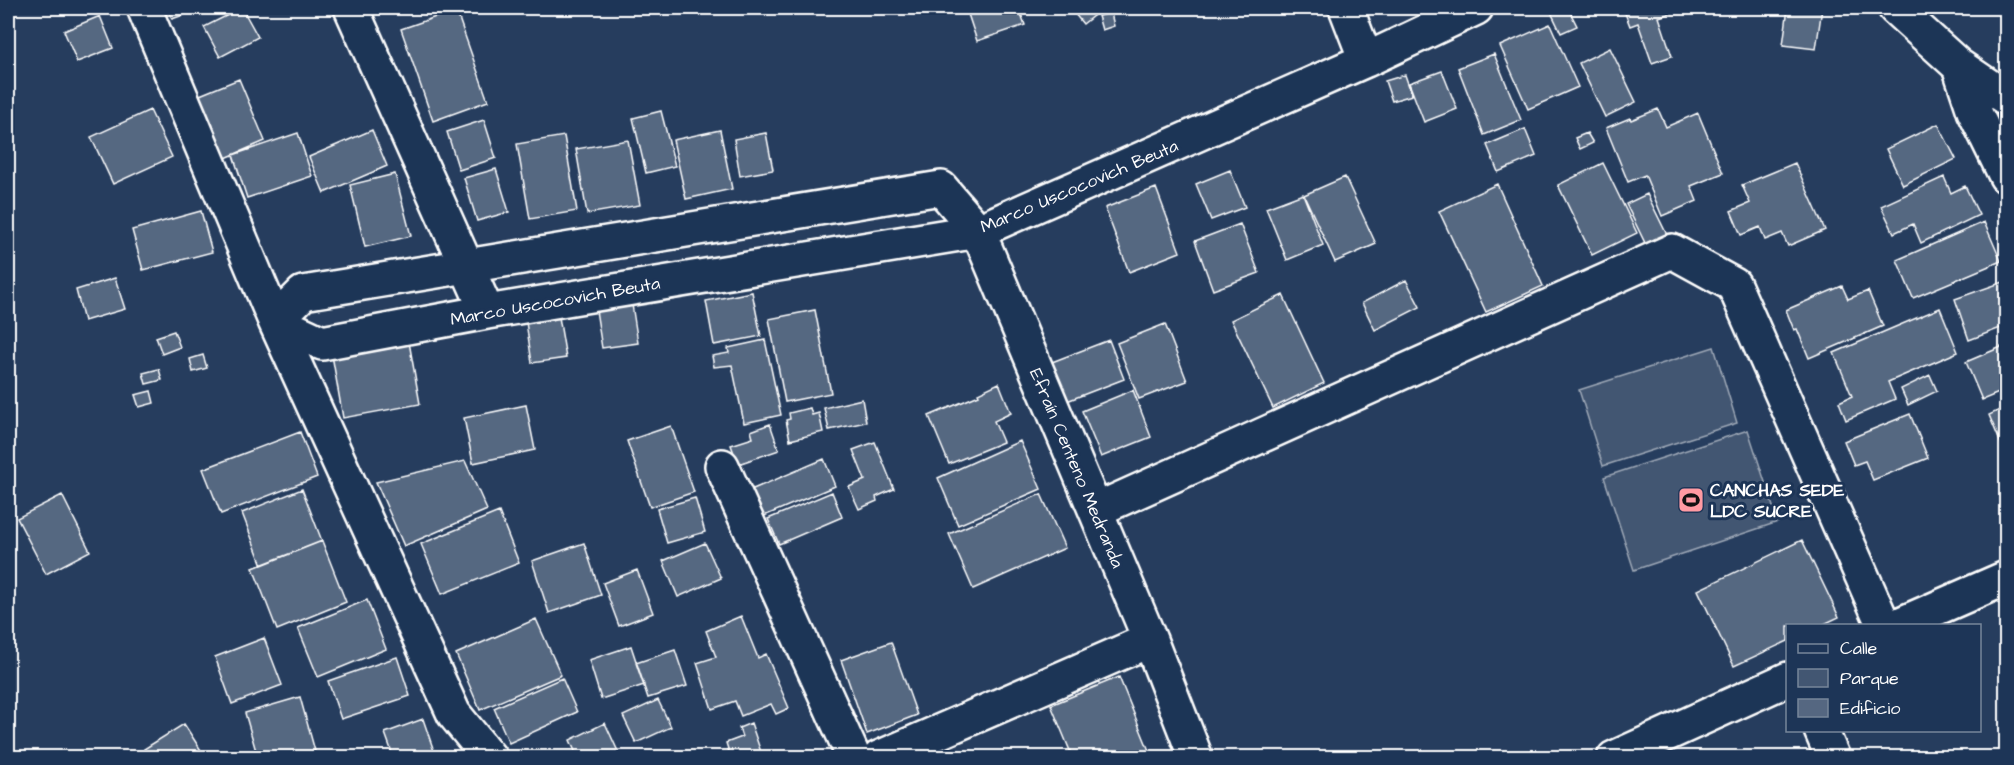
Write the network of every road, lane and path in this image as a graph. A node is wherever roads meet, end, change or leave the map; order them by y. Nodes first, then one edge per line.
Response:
1 (144, 8) edge
2 (351, 8) edge
3 (1346, 8) edge
4 (1476, 8) edge
5 (1894, 8) edge
6 (1366, 60) junction
7 (1959, 66) junction
8 (2007, 98) edge
9 (2007, 176) edge
10 (978, 231) junction
11 (467, 267) junction
12 (487, 312) junction
13 (275, 321) junction
14 (722, 466) dead end
15 (1096, 510) junction
16 (2007, 578) edge
17 (1883, 624) edge
18 (1901, 624) edge
19 (1150, 639) junction
20 (1786, 680) edge
21 (1822, 732) edge
22 (490, 758) edge
23 (854, 758) edge
24 (879, 758) edge
25 (1196, 758) edge
26 (1614, 758) edge
27 (1833, 758) edge

1 - 13 street
2 - 11 street
3 - 6 street
4 - 6 street, Marco Uscocovich Beuta
5 - 7 street
6 - 10 street, Marco Uscocovich Beuta
7 - 8 street
7 - 9 street
10 - 11 street, Efraín Centeno Medranda
10 - 12 street, Marco Uscocovich Beuta
10 - 15 street, Efraín Centeno Medranda
11 - 12 street
11 - 13 street
12 - 13 street, Marco Uscocovich Beuta
13 - 22 street
14 - 23 street
15 - 17 street
15 - 19 street, Efraín Centeno Medranda
16 - 18 street
19 - 24 street
19 - 25 street, Efraín Centeno Medranda
20 - 26 street
21 - 27 street

